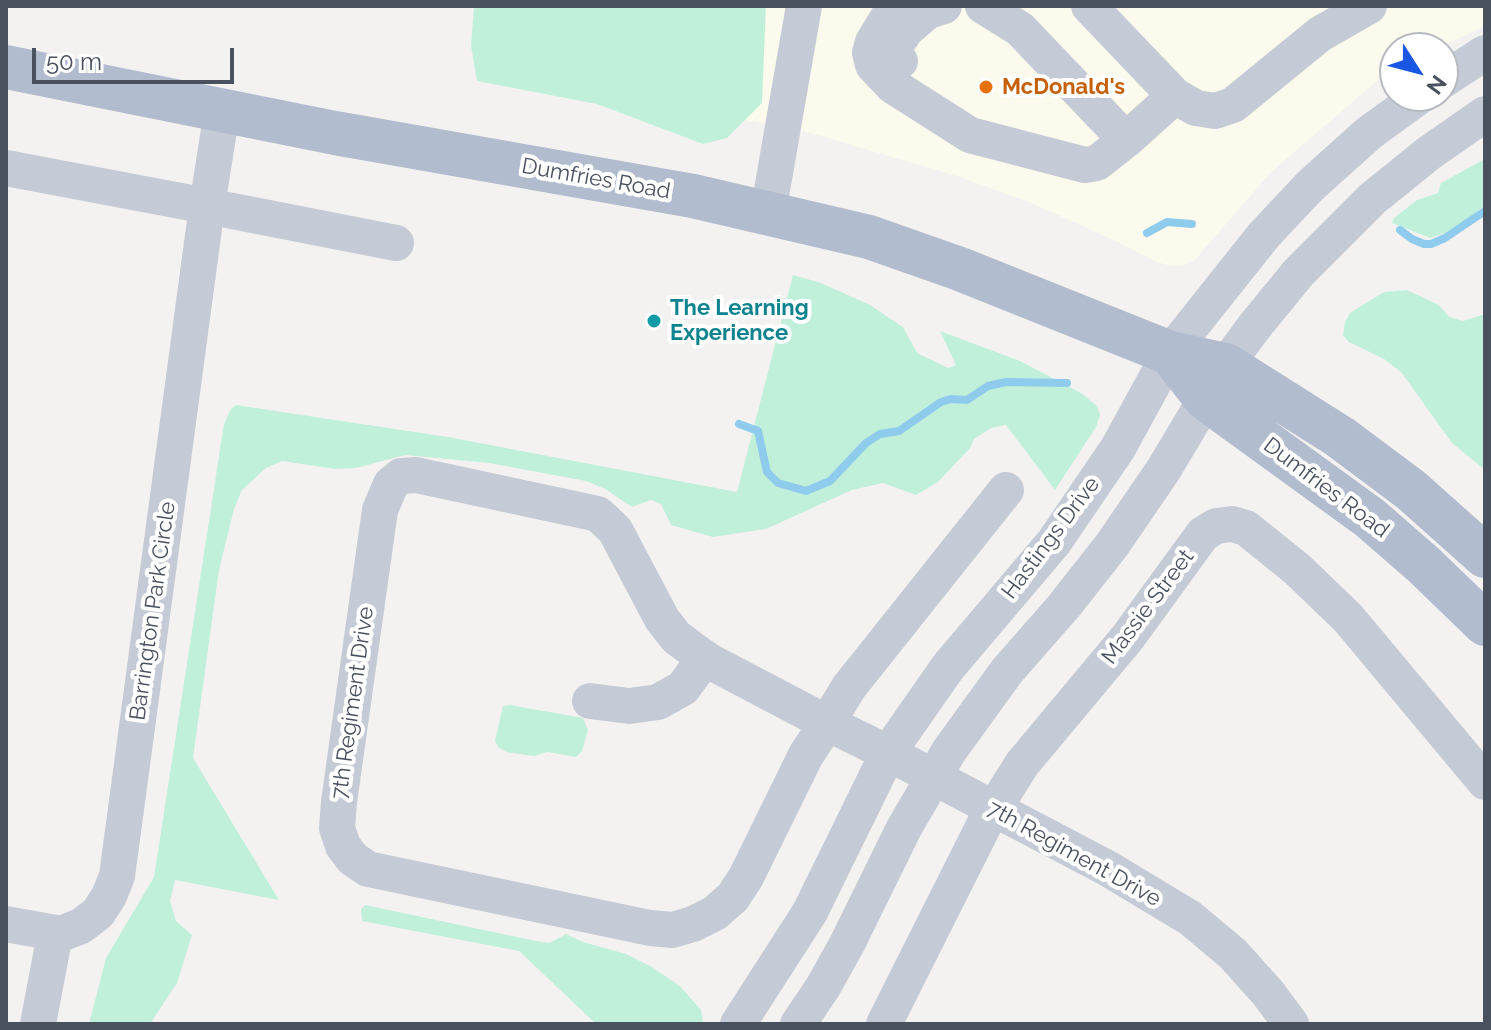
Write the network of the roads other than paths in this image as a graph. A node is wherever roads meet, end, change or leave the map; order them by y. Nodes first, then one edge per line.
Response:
1 (804, 6) edge
2 (895, 6) edge
3 (944, 6) edge
4 (950, 6) edge
5 (983, 6) edge
6 (1089, 6) edge
7 (1369, 6) edge
8 (1032, 18) edge
9 (1485, 53) edge
10 (6, 67) edge
11 (1459, 70) edge
12 (1064, 75) junction
13 (1175, 96) junction
14 (222, 111) junction
15 (1398, 112) edge
16 (1485, 114) edge
17 (1126, 140) junction
18 (1029, 150) junction
19 (6, 168) edge
20 (207, 206) junction
21 (768, 213) junction
22 (396, 243) dead end
23 (1170, 353) junction
24 (1216, 382) junction
25 (1006, 490) dead end
26 (1485, 556) edge
27 (1485, 624) edge
28 (705, 658) junction
29 (590, 701) dead end
30 (827, 723) junction
31 (888, 753) junction
32 (932, 777) junction
33 (1485, 782) edge
34 (993, 809) junction
35 (6, 924) edge
36 (55, 934) junction
37 (886, 1020) edge
38 (38, 1024) edge
39 (738, 1024) edge
40 (798, 1024) edge
41 (1291, 1024) edge

1 - 21 street
2 - 18 street
3 - 18 street
4 - 12 street
5 - 8 street
6 - 13 street
7 - 13 street
8 - 12 street
9 - 11 street
10 - 14 main road, Dumfries Road
12 - 17 street
13 - 17 street
14 - 20 street, Barrington Park Circle
14 - 21 main road, Dumfries Road
15 - 23 street, Hastings Drive
16 - 24 street
17 - 18 street
19 - 20 street
20 - 22 street
20 - 36 street, Barrington Park Circle
21 - 23 main road, Dumfries Road
23 - 24 main road, Dumfries Road
23 - 31 street, Hastings Drive
24 - 26 main road, Dumfries Road
24 - 27 main road, Dumfries Road
24 - 32 street
25 - 30 street
28 - 29 street
28 - 30 street, 7th Regiment Drive
28 - 30 street, 7th Regiment Drive
30 - 31 street, 7th Regiment Drive
31 - 32 street, 7th Regiment Drive
31 - 39 street, Hastings Drive
32 - 34 street, 7th Regiment Drive
32 - 40 street
33 - 34 street, Massie Street
34 - 37 street, Massie Street
34 - 41 street, 7th Regiment Drive
35 - 36 street
36 - 38 street

